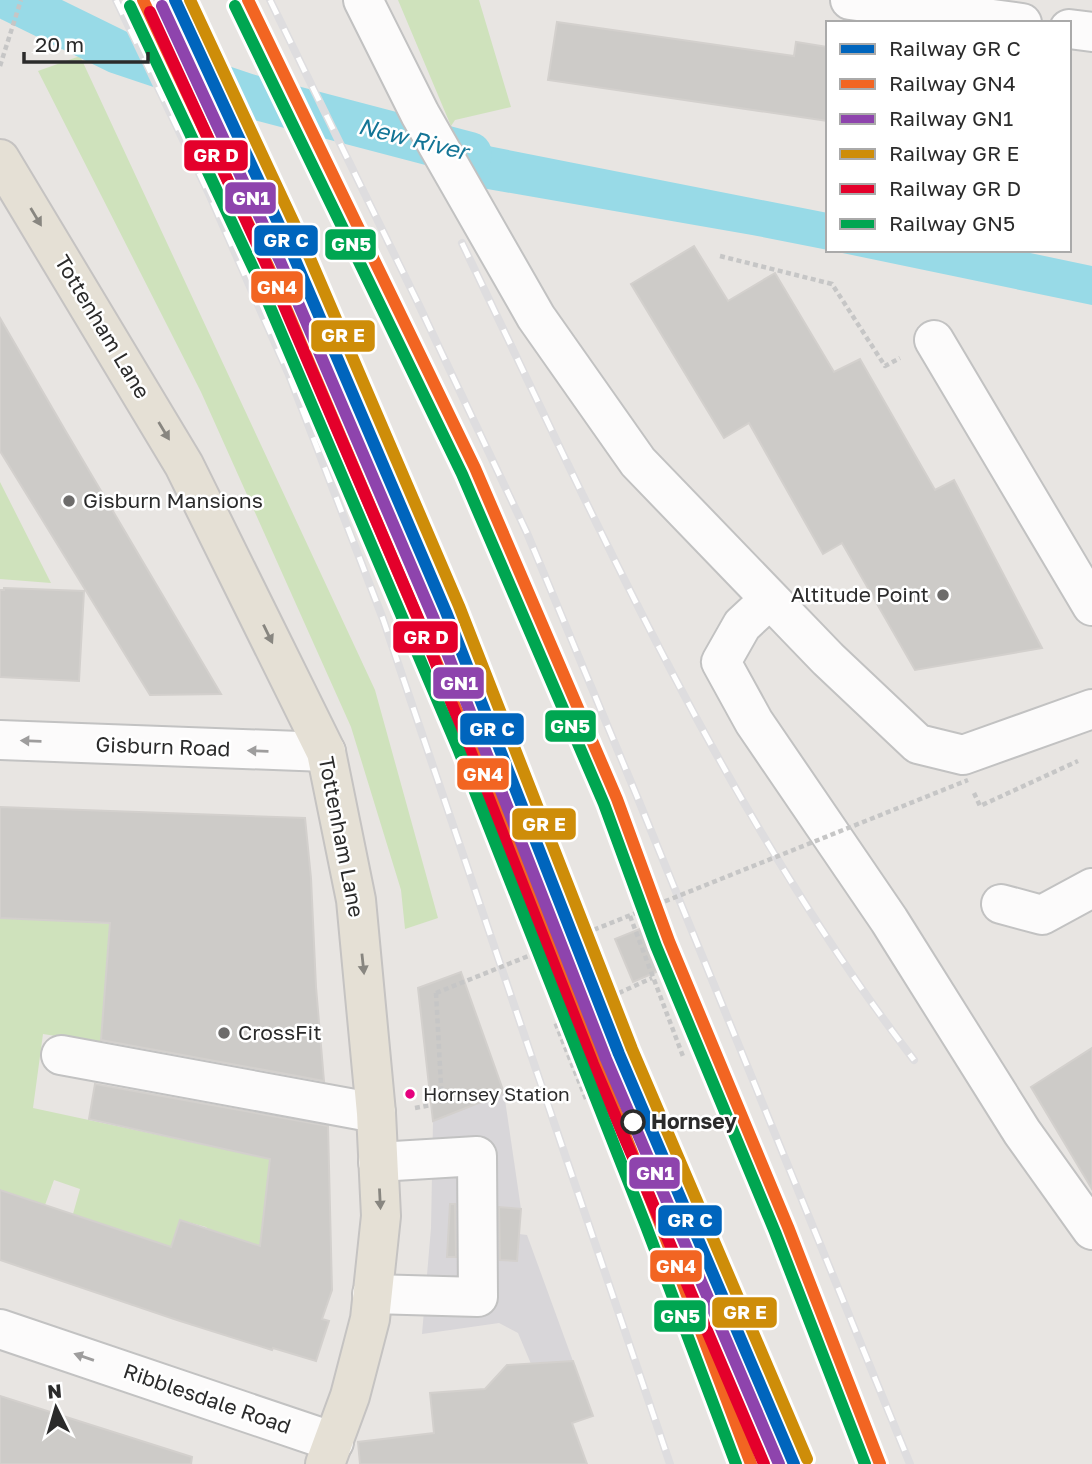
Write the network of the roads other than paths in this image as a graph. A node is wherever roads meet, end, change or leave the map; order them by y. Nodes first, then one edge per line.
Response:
1 (363, 0) edge
2 (850, 0) edge
3 (1007, 21) edge
4 (1071, 29) edge
5 (1092, 32) edge
6 (0, 159) edge
7 (934, 340) road end
8 (770, 599) junction
9 (1092, 606) edge
10 (1092, 709) edge
11 (0, 740) edge
12 (326, 752) junction
13 (1092, 888) edge
14 (1001, 904) dead end
15 (61, 1055) dead end
16 (376, 1113) junction
17 (378, 1162) junction
18 (1092, 1230) edge
19 (372, 1294) junction
20 (0, 1329) edge
21 (330, 1453) edge

1 - 8 street
2 - 3 street
4 - 5 street
6 -> 12 main road, Tottenham Lane
7 - 9 street
8 - 10 street
8 - 18 street
12 -> 11 street, Gisburn Road
12 -> 16 main road, Tottenham Lane
13 - 14 street
15 - 16 street
16 - 17 main road, Tottenham Lane
17 -> 19 main road, Tottenham Lane
17 - 19 street
19 - 21 main road, Tottenham Lane
21 -> 20 street, Ribblesdale Road

